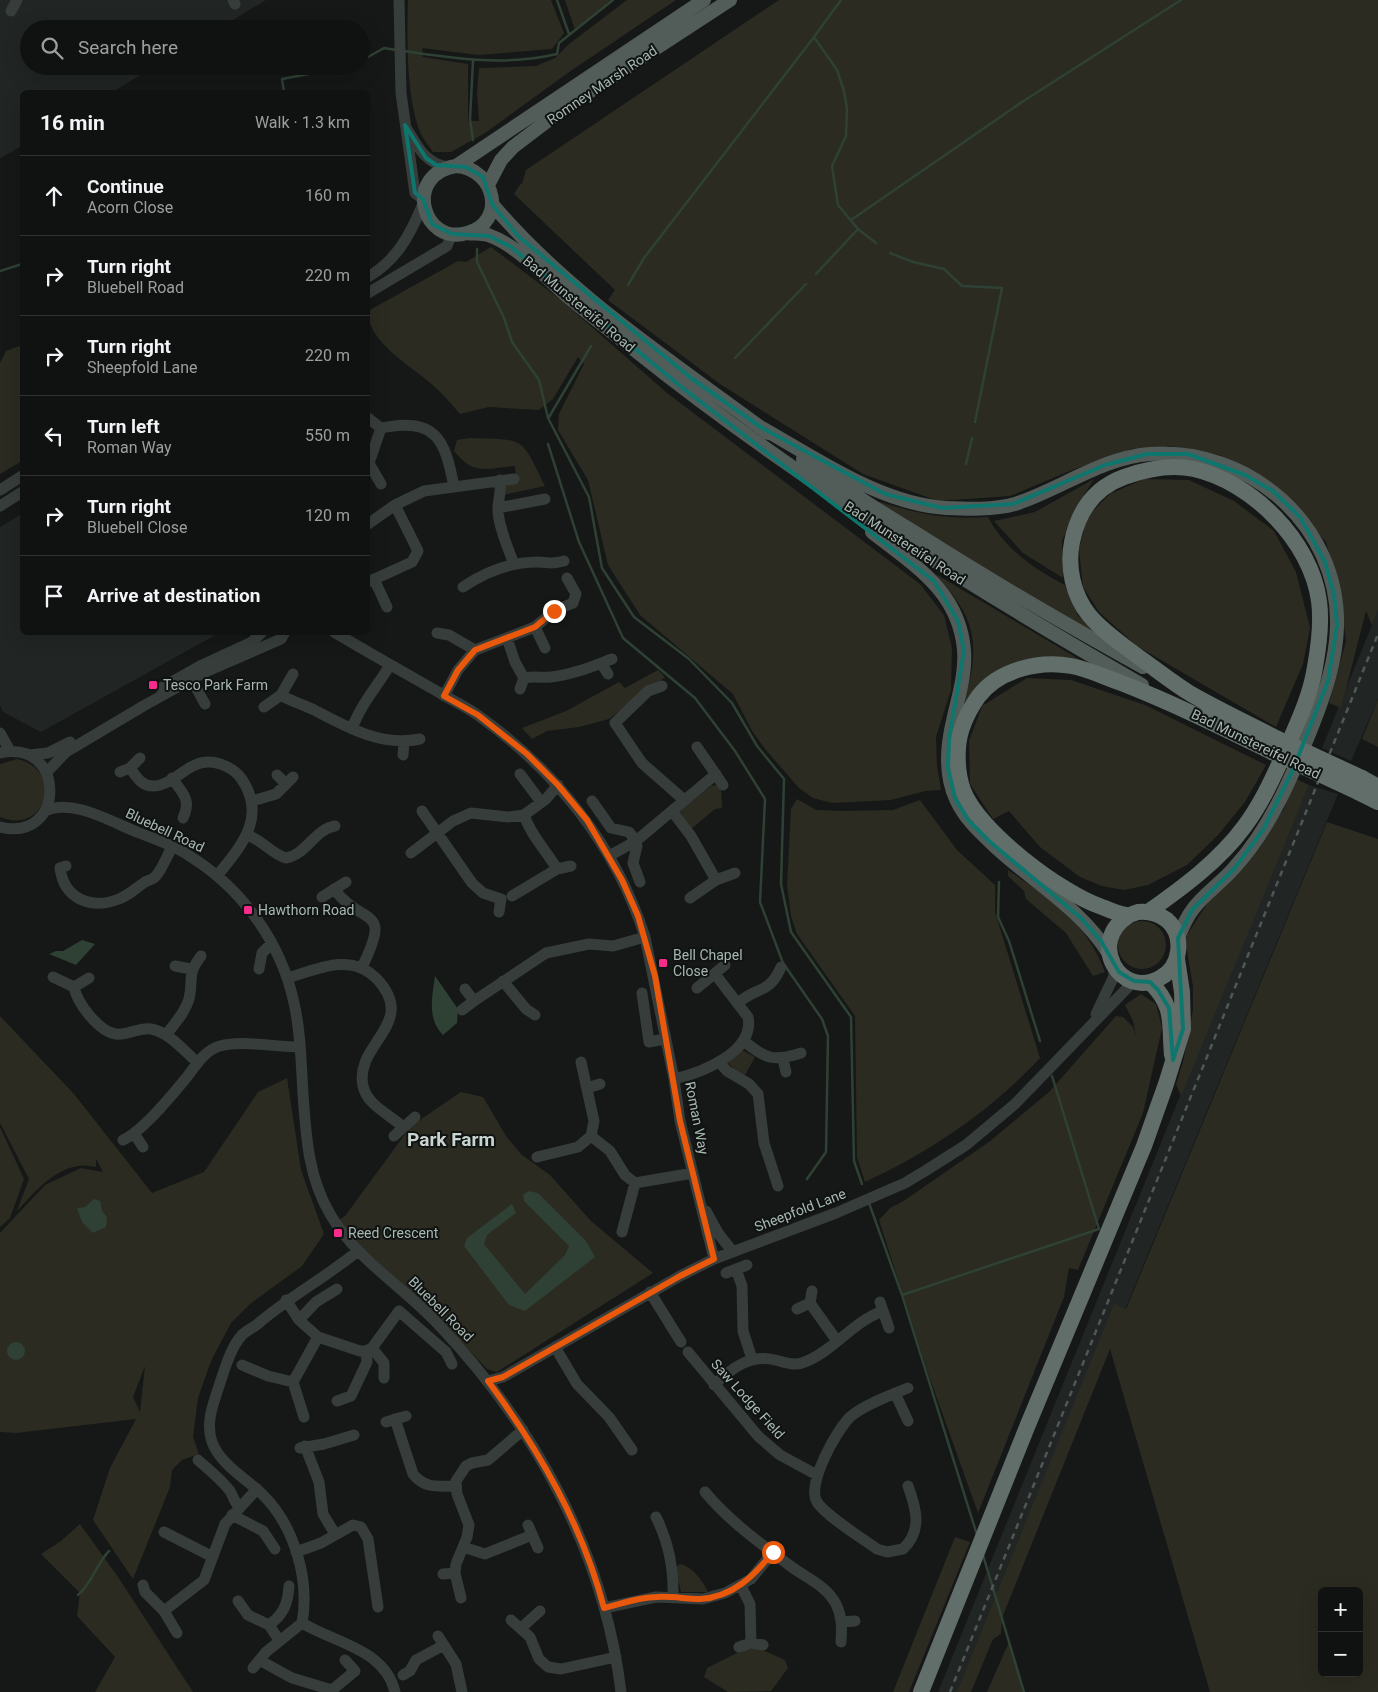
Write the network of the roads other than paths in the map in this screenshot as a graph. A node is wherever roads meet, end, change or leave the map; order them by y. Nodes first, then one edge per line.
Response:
1 (17, 0) edge
2 (399, 0) edge
3 (704, 0) edge
4 (730, 0) edge
5 (11, 11) dead end
6 (405, 125) junction
7 (452, 166) junction
8 (488, 185) junction
9 (423, 201) junction
10 (492, 204) junction
11 (467, 233) junction
12 (452, 234) junction
13 (370, 276) edge
14 (370, 292) edge
15 (370, 420) edge
16 (380, 428) junction
17 (762, 428) junction
18 (370, 463) edge
19 (370, 468) edge
20 (791, 468) junction
21 (20, 477) edge
22 (514, 478) dead end
23 (500, 480) junction
24 (381, 484) dead end
25 (454, 487) junction
26 (0, 490) edge
27 (20, 493) edge
28 (545, 499) dead end
29 (396, 505) junction
30 (0, 506) edge
31 (498, 508) junction
32 (370, 523) edge
33 (564, 561) dead end
34 (514, 564) junction
35 (567, 578) dead end
36 (371, 580) edge
37 (463, 587) dead end
38 (387, 607) dead end
39 (535, 627) junction
40 (436, 633) dead end
41 (259, 635) edge
42 (283, 635) edge
43 (339, 635) edge
44 (507, 638) junction
45 (545, 648) dead end
46 (475, 650) junction
47 (390, 665) junction
48 (293, 674) dead end
49 (608, 674) dead end
50 (192, 680) junction
51 (662, 686) dead end
52 (1189, 693) junction
53 (281, 695) junction
54 (444, 696) junction
55 (1173, 703) junction
56 (205, 704) dead end
57 (264, 707) dead end
58 (352, 729) junction
59 (0, 733) edge
60 (420, 739) dead end
61 (404, 742) junction
62 (1275, 746) junction
63 (697, 747) dead end
64 (5, 752) edge
65 (29, 755) junction
66 (403, 755) dead end
67 (140, 758) dead end
68 (47, 772) junction
69 (520, 774) dead end
70 (716, 774) junction
71 (277, 775) dead end
72 (172, 778) junction
73 (51, 784) junction
74 (558, 785) junction
75 (723, 785) dead end
76 (1360, 785) junction
77 (1378, 787) edge
78 (684, 799) junction
79 (252, 801) junction
80 (592, 801) dead end
81 (541, 802) junction
82 (1378, 802) edge
83 (72, 808) junction
84 (45, 811) junction
85 (422, 811) dead end
86 (672, 811) junction
87 (524, 815) junction
88 (183, 818) dead end
89 (335, 826) dead end
90 (0, 827) edge
91 (439, 834) junction
92 (247, 835) junction
93 (636, 841) junction
94 (172, 847) junction
95 (411, 853) dead end
96 (609, 856) junction
97 (66, 866) dead end
98 (571, 866) dead end
99 (557, 869) junction
100 (735, 873) dead end
101 (217, 876) junction
102 (716, 880) junction
103 (346, 882) dead end
104 (640, 882) dead end
105 (334, 889) junction
106 (512, 896) dead end
107 (322, 897) dead end
108 (690, 898) dead end
109 (499, 912) dead end
110 (1148, 912) junction
111 (1128, 916) junction
112 (645, 937) junction
113 (1178, 938) junction
114 (272, 943) junction
115 (201, 956) dead end
116 (1177, 959) junction
117 (1111, 960) junction
118 (725, 965) dead end
119 (175, 966) dead end
120 (781, 967) dead end
121 (362, 968) junction
122 (191, 969) junction
123 (259, 969) dead end
124 (715, 974) junction
125 (53, 977) dead end
126 (89, 978) dead end
127 (288, 978) junction
128 (504, 981) junction
129 (1142, 982) junction
130 (74, 987) junction
131 (697, 988) dead end
132 (465, 989) dead end
133 (642, 993) dead end
134 (474, 1000) junction
135 (738, 1003) junction
136 (462, 1010) dead end
137 (535, 1015) dead end
138 (1092, 1022) junction
139 (166, 1035) junction
140 (665, 1039) junction
141 (744, 1040) junction
142 (300, 1047) junction
143 (801, 1053) dead end
144 (783, 1059) junction
145 (1173, 1060) junction
146 (198, 1062) junction
147 (581, 1062) dead end
148 (720, 1062) junction
149 (786, 1072) dead end
150 (674, 1079) junction
151 (600, 1084) dead end
152 (587, 1088) junction
153 (415, 1117) dead end
154 (402, 1126) junction
155 (135, 1135) junction
156 (394, 1136) dead end
157 (591, 1136) junction
158 (122, 1140) dead end
159 (554, 1140) dead end
160 (143, 1148) dead end
161 (556, 1152) junction
162 (536, 1157) dead end
163 (694, 1173) junction
164 (635, 1183) junction
165 (778, 1186) dead end
166 (701, 1203) junction
167 (620, 1234) dead end
168 (732, 1251) junction
169 (358, 1252) junction
170 (714, 1259) junction
171 (736, 1269) dead end
172 (337, 1289) dead end
173 (650, 1292) junction
174 (290, 1298) junction
175 (797, 1309) dead end
176 (300, 1320) junction
177 (889, 1328) dead end
178 (318, 1337) junction
179 (838, 1341) junction
180 (556, 1347) junction
181 (369, 1350) junction
182 (752, 1359) junction
183 (452, 1364) dead end
184 (242, 1365) dead end
185 (384, 1378) dead end
186 (488, 1381) junction
187 (293, 1382) junction
188 (714, 1384) junction
189 (908, 1388) dead end
190 (896, 1394) junction
191 (337, 1401) dead end
192 (304, 1417) dead end
193 (396, 1419) dead end
194 (908, 1421) dead end
195 (523, 1430) junction
196 (354, 1435) dead end
197 (630, 1450) dead end
198 (198, 1460) dead end
199 (817, 1475) junction
200 (455, 1486) junction
201 (908, 1486) dead end
202 (257, 1489) junction
203 (706, 1492) dead end
204 (236, 1511) junction
205 (656, 1517) dead end
206 (674, 1527) dead end
207 (164, 1532) dead end
208 (663, 1532) junction
209 (335, 1534) junction
210 (463, 1547) junction
211 (538, 1548) dead end
212 (275, 1549) dead end
213 (296, 1552) junction
214 (773, 1552) junction
215 (211, 1556) junction
216 (455, 1573) junction
217 (442, 1574) dead end
218 (143, 1585) dead end
219 (289, 1586) dead end
220 (741, 1586) junction
221 (673, 1597) junction
222 (461, 1598) dead end
223 (238, 1601) dead end
224 (378, 1607) dead end
225 (604, 1608) junction
226 (164, 1610) junction
227 (540, 1611) dead end
228 (511, 1620) dead end
229 (855, 1620) dead end
230 (842, 1622) junction
231 (302, 1623) junction
232 (269, 1625) junction
233 (521, 1628) junction
234 (177, 1632) dead end
235 (280, 1640) junction
236 (841, 1642) dead end
237 (752, 1643) junction
238 (763, 1645) dead end
239 (739, 1646) dead end
240 (616, 1657) junction
241 (345, 1660) dead end
242 (403, 1675) dead end
243 (307, 1688) edge
244 (332, 1691) edge
245 (395, 1692) edge
246 (462, 1692) edge
247 (621, 1692) edge
248 (921, 1692) edge

1 - 5 street
2 - 6 street
3 - 7 main road, Romney Marsh Road
4 - 8 main road, Romney Marsh Road
6 - 7 street
6 - 9 street
7 - 8 main road
7 - 9 main road
8 - 10 main road
9 - 12 main road
9 - 13 street
10 - 11 main road
10 - 17 main road, Bad Munstereifel Road
11 - 12 main road
11 - 20 main road, Bad Munstereifel Road
12 - 14 street
15 - 16 street
16 - 18 street
16 - 25 street
17 - 52 main road, Bad Munstereifel Road
17 - 113 main road
19 - 24 street
20 - 55 main road, Bad Munstereifel Road
20 - 117 main road
21 - 26 street
22 - 23 street
23 - 25 street
23 - 31 street
25 - 29 street
27 - 30 street
28 - 31 street
29 - 32 street
29 - 36 street
31 - 34 street
33 - 34 street
34 - 37 street
35 - 39 street
36 - 38 street
39 - 44 street
39 - 45 street
40 - 46 street
41 - 65 street
42 - 50 street
43 - 47 street, Roman Way
44 - 46 street
44 - 49 street
46 - 54 street
47 - 54 street, Roman Way
47 - 58 street
48 - 53 street
50 - 56 street
50 - 68 street
51 - 78 street
52 - 62 highway, Bad Munstereifel Road
52 - 110 highway
53 - 57 street
53 - 58 street
54 - 74 street, Roman Way
55 - 62 highway, Bad Munstereifel Road
55 - 111 highway
58 - 61 street
59 - 64 street
60 - 61 street
61 - 66 street
62 - 76 highway, Bad Munstereifel Road, bridge
63 - 70 street
64 - 65 street
65 - 68 street
67 - 72 street
68 - 73 street
69 - 81 street
70 - 75 street
70 - 78 street
71 - 79 street
72 - 79 street
72 - 88 street
73 - 83 street, Bluebell Road
73 - 84 street
74 - 81 street
74 - 96 street, Roman Way
76 - 77 highway, Bad Munstereifel Road
76 - 82 highway, Bad Munstereifel Road
78 - 86 street
79 - 92 street
80 - 93 street
81 - 87 street
83 - 84 street, Bluebell Road
83 - 94 street, Bluebell Road
84 - 90 street
85 - 91 street
86 - 93 street
86 - 102 street
87 - 91 street
87 - 99 street
89 - 92 street
91 - 95 street
91 - 109 street
92 - 101 street
93 - 96 street
93 - 104 street
94 - 97 street
94 - 101 street, Bluebell Road
96 - 112 street, Roman Way
98 - 99 street
99 - 106 street
100 - 102 street
101 - 114 street, Bluebell Road
102 - 108 street
103 - 105 street
105 - 107 street
105 - 121 street
110 - 111 highway
110 - 113 highway
111 - 117 highway
112 - 128 street
112 - 140 street, Roman Way
113 - 116 highway
114 - 123 street
114 - 127 street, Bluebell Road
115 - 122 street
116 - 129 highway
116 - 145 highway
117 - 129 highway
117 - 138 street, Sheepfold Lane
118 - 124 street
119 - 122 street
120 - 135 street
121 - 127 street
121 - 154 street
122 - 139 street
124 - 131 street
124 - 135 street
125 - 130 street
126 - 130 street
127 - 142 street, Bluebell Road
128 - 134 street
128 - 137 street
129 - 138 street, Sheepfold Lane
129 - 145 highway
130 - 139 street
132 - 134 street
133 - 140 street
134 - 136 street
135 - 141 street
138 - 168 street, Sheepfold Lane
139 - 146 street
140 - 150 street, Roman Way
141 - 144 street
141 - 148 street
142 - 146 street
142 - 169 street, Bluebell Road
143 - 144 street
144 - 149 street
145 - 248 highway
146 - 155 street
147 - 152 street
148 - 150 street
148 - 165 street
150 - 163 street, Roman Way
151 - 152 street
152 - 157 street
153 - 154 street
154 - 156 street
155 - 158 street
155 - 160 street
157 - 161 street
157 - 164 street
159 - 161 street
161 - 162 street
163 - 164 street
163 - 166 street, Roman Way
164 - 167 street
166 - 168 street, Roman Way
166 - 170 street, Roman Way
168 - 170 street, Sheepfold Lane
169 - 174 street
169 - 186 street, Bluebell Road
170 - 173 street, Sheepfold Lane
171 - 182 street
172 - 176 street
173 - 180 street, Sheepfold Lane
173 - 188 street, Saw Lodge Field
174 - 176 street
174 - 202 street
175 - 179 street
176 - 178 street
177 - 179 street
178 - 181 street
178 - 187 street
179 - 182 street
180 - 186 street, Sheepfold Lane
180 - 197 street
181 - 183 street
181 - 185 street
181 - 191 street
182 - 188 street
184 - 187 street
186 - 195 street, Bluebell Road
187 - 192 street
188 - 199 street, Saw Lodge Field
189 - 190 street
190 - 194 street
190 - 199 street
193 - 200 street
195 - 200 street
195 - 225 street, Bluebell Road
196 - 209 street
198 - 204 street
199 - 201 street
200 - 210 street
202 - 204 street
202 - 213 street
203 - 214 street
204 - 212 street
204 - 215 street
205 - 208 street
206 - 208 street
207 - 215 street
208 - 221 street
209 - 213 street
209 - 224 street
210 - 211 street
210 - 216 street
213 - 231 street
214 - 220 street
214 - 230 street
215 - 226 street
216 - 217 street
216 - 222 street
218 - 226 street
219 - 232 street
220 - 221 street
220 - 237 street
221 - 225 street
223 - 232 street
225 - 240 street, Bluebell Road
226 - 234 street
227 - 233 street
228 - 233 street
229 - 230 street
230 - 236 street
231 - 235 street
231 - 245 street
232 - 235 street
233 - 240 street
235 - 243 street
237 - 238 street
237 - 239 street
240 - 247 street, Bluebell Road
241 - 244 street
242 - 246 street
243 - 244 street

